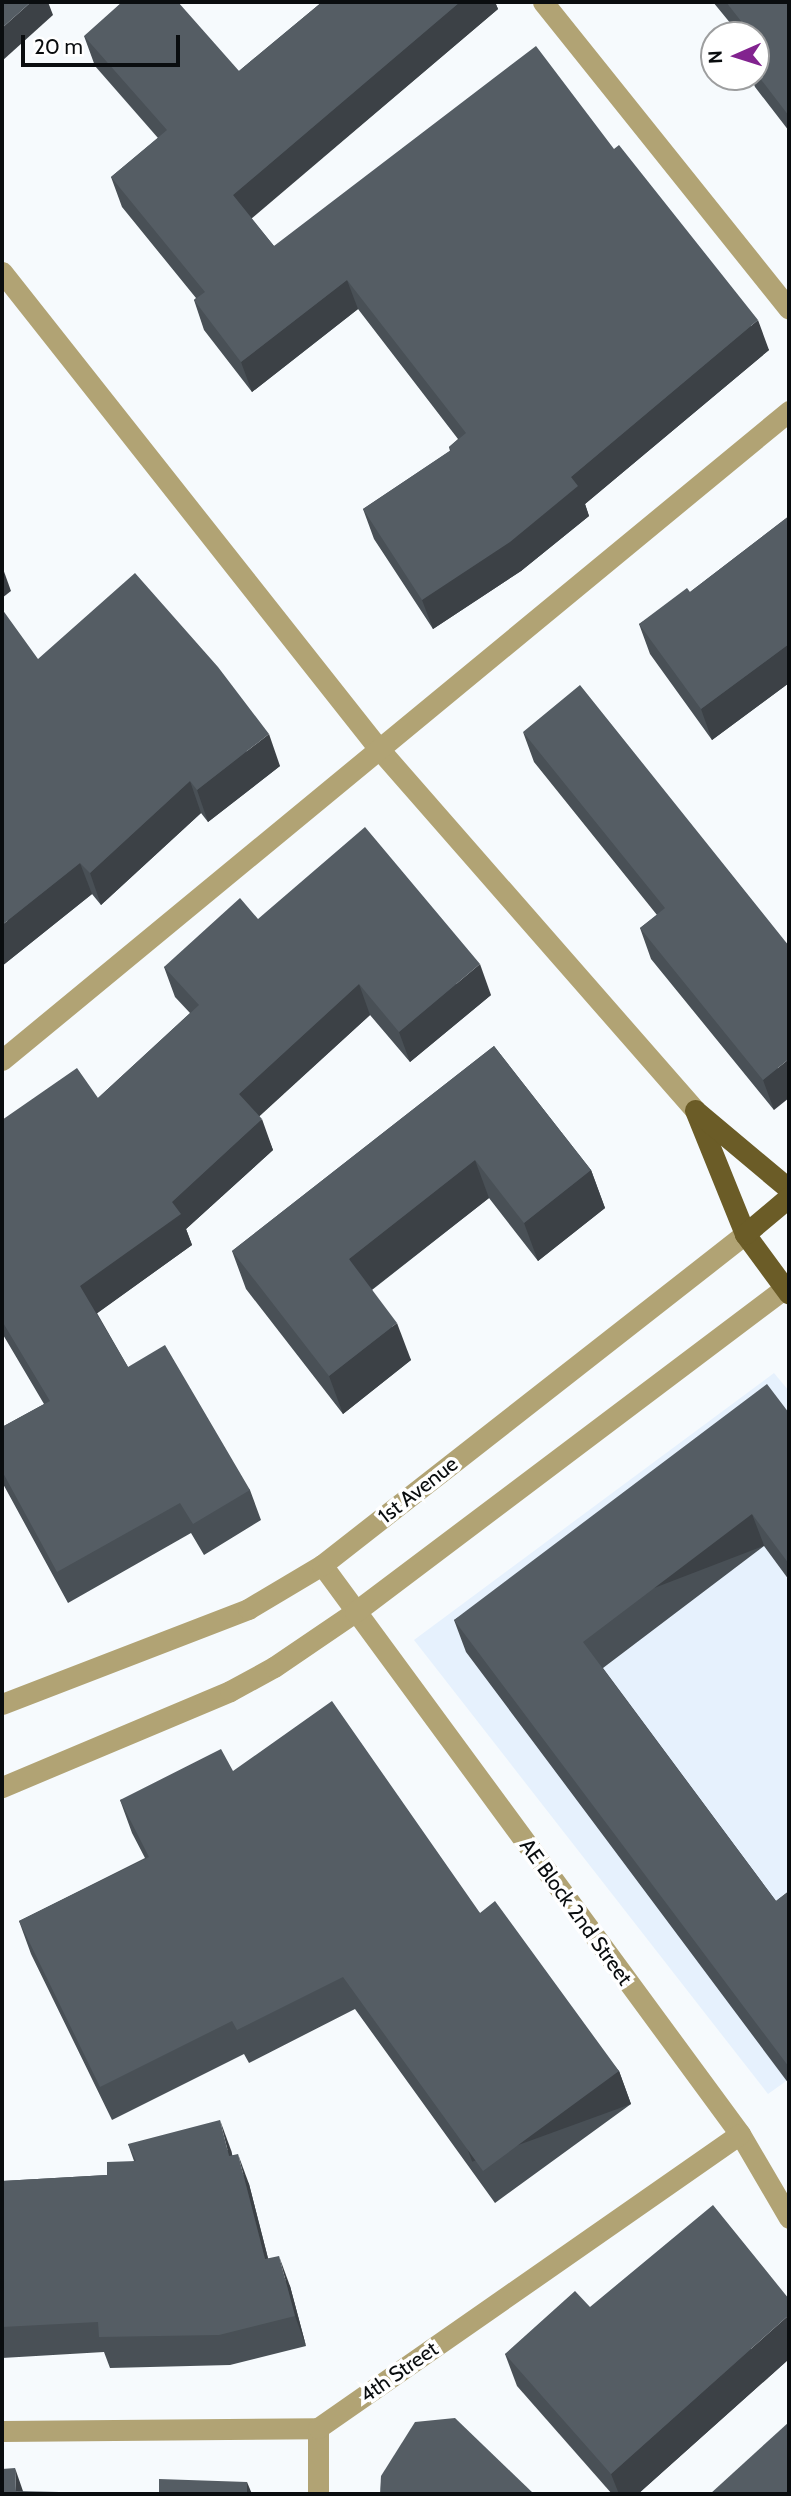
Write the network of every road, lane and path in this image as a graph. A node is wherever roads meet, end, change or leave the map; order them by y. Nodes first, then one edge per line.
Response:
1 (543, 2) edge
2 (2, 272) edge
3 (9, 295) edge
4 (789, 309) edge
5 (789, 411) edge
6 (379, 750) junction
7 (2, 1060) edge
8 (695, 1110) junction
9 (789, 1189) edge
10 (789, 1197) edge
11 (745, 1234) junction
12 (788, 1289) edge
13 (322, 1565) junction
14 (355, 1612) junction
15 (2, 1704) edge
16 (2, 1787) edge
17 (740, 2134) junction
18 (789, 2218) edge
19 (318, 2428) junction
20 (2, 2431) edge
21 (318, 2494) edge

1 - 4 street
2 - 3 street
3 - 6 street
5 - 6 street
6 - 7 street
6 - 8 street
8 - 9 main road
8 - 11 main road
10 - 11 main road, 1st Avenue
11 - 12 main road
11 - 13 street, 1st Avenue
12 - 14 street
13 - 14 street, AE Block 2nd Street
13 - 15 street, 1st Avenue
14 - 16 street
14 - 17 street, AE Block 2nd Street
17 - 18 street, AE Block 2nd Street
17 - 19 street, 4th Street
19 - 20 street
19 - 21 street

